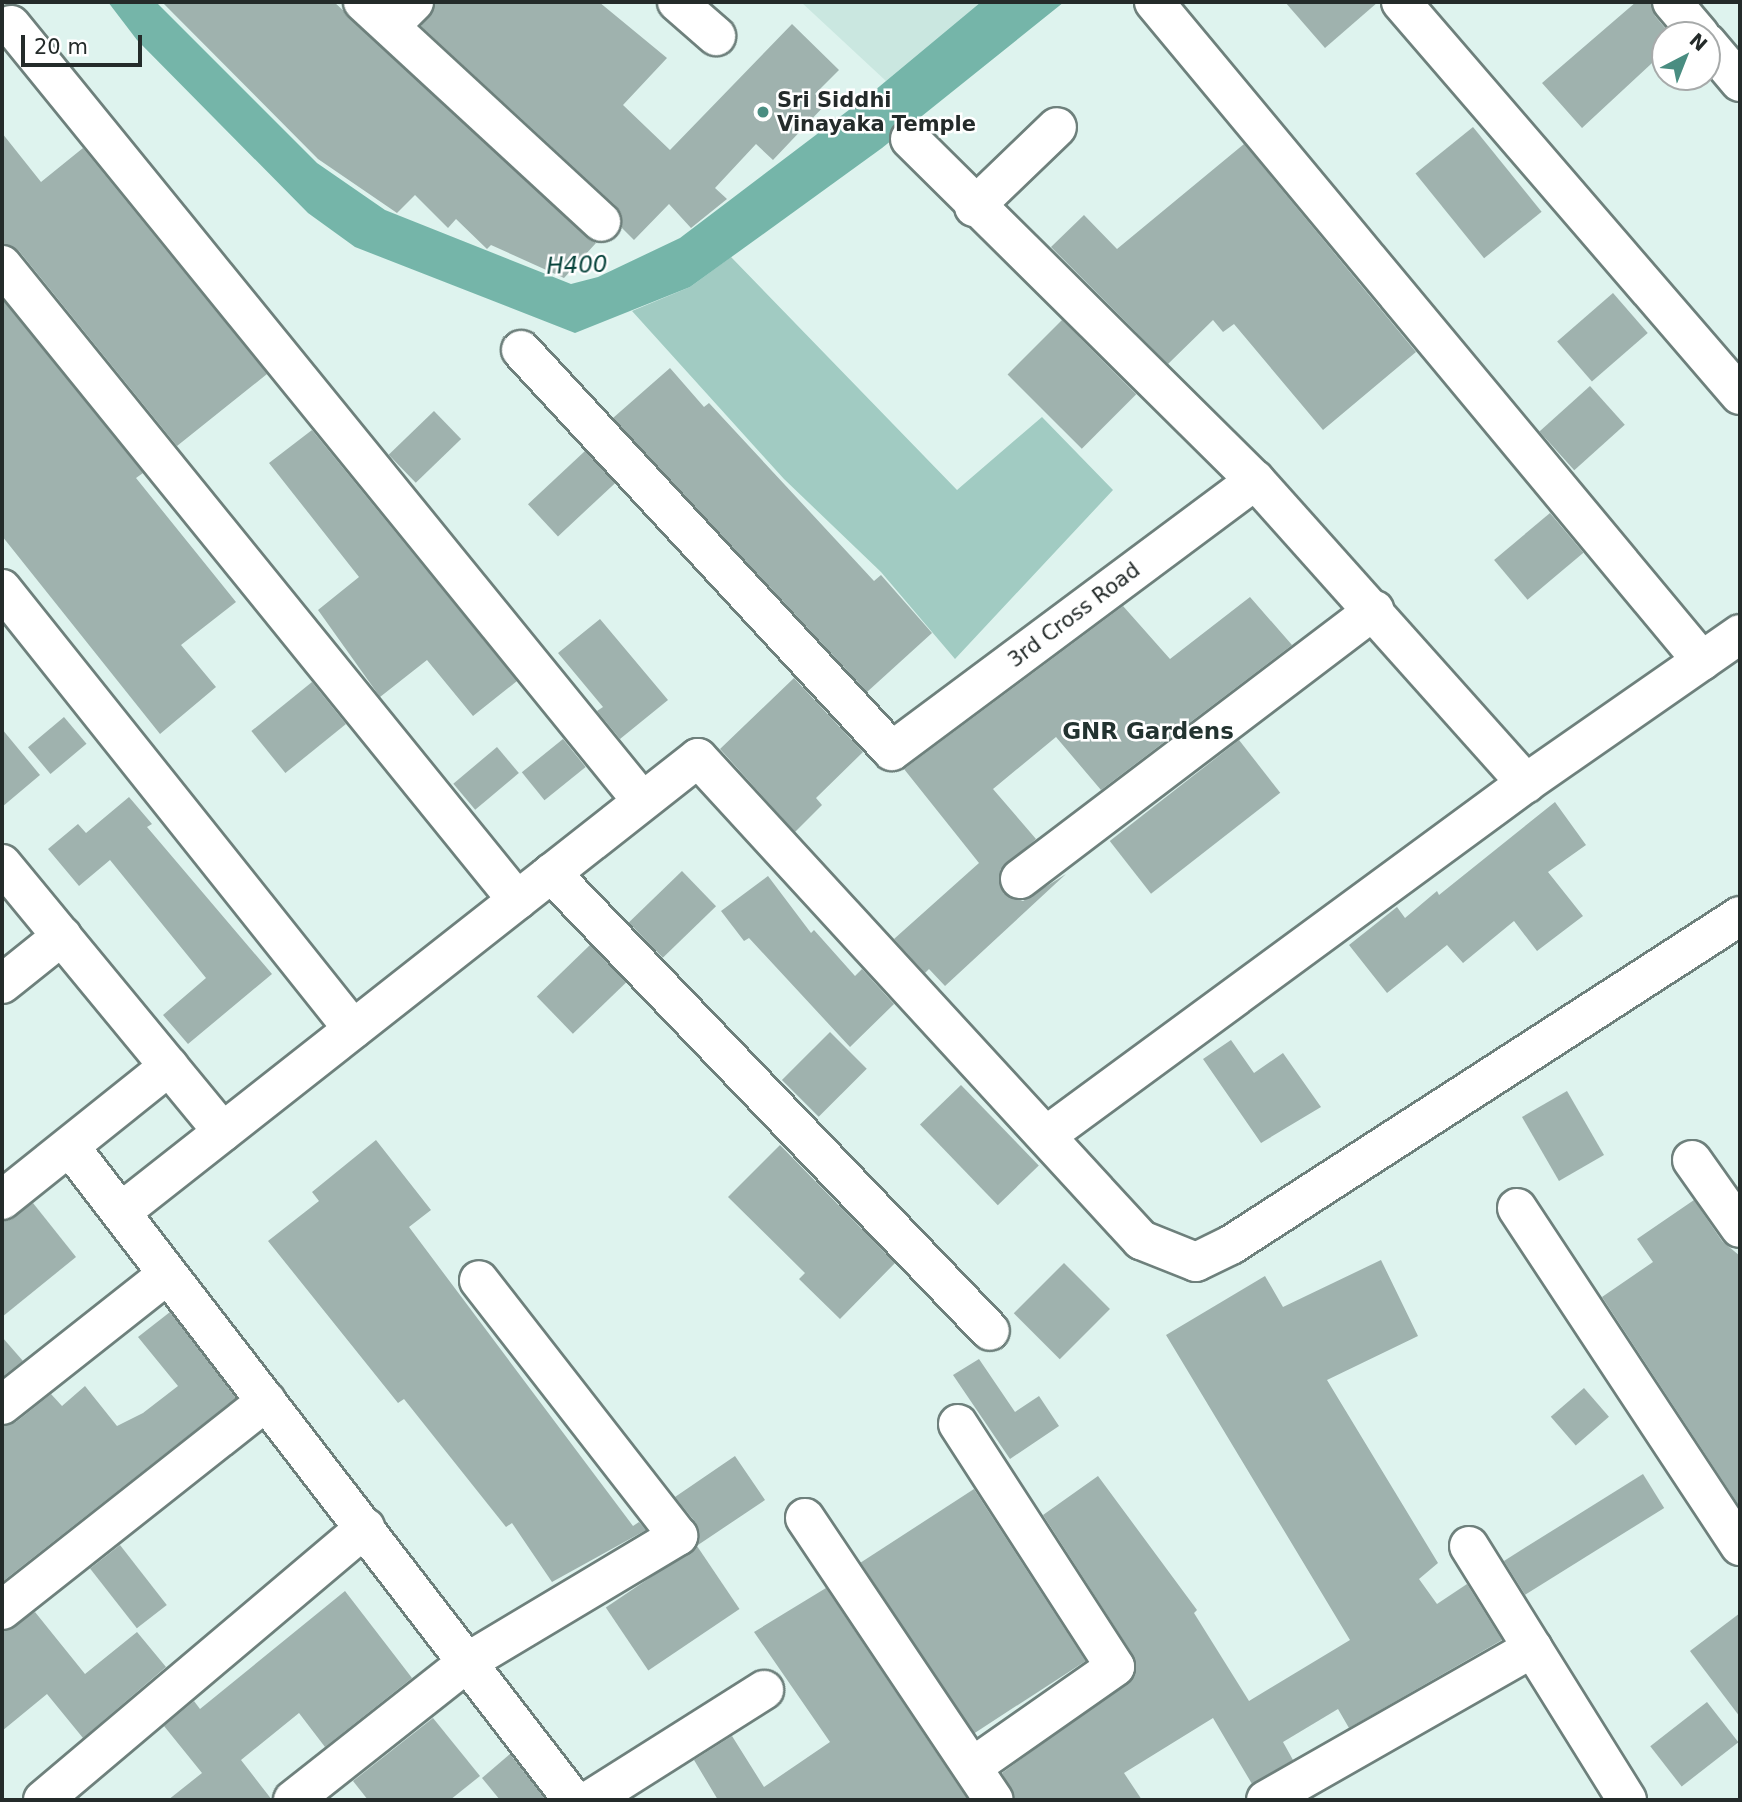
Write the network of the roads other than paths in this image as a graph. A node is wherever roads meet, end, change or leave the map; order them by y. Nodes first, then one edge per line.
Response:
1 (677, 2) edge
2 (1154, 2) edge
3 (1401, 2) edge
4 (1672, 2) edge
5 (389, 10) edge
6 (1688, 21) edge
7 (11, 25) dead end
8 (716, 36) dead end
9 (1721, 60) edge
10 (1740, 82) edge
11 (1057, 127) dead end
12 (910, 139) dead end
13 (974, 207) junction
14 (601, 222) dead end
15 (2, 265) edge
16 (521, 350) dead end
17 (1740, 395) edge
18 (1255, 480) junction
19 (2, 589) edge
20 (1374, 610) junction
21 (1740, 634) edge
22 (1702, 662) junction
23 (1526, 783) junction
24 (642, 801) junction
25 (2, 863) edge
26 (551, 873) junction
27 (1020, 879) dead end
28 (517, 900) junction
29 (1740, 916) edge
30 (62, 936) junction
31 (2, 984) edge
32 (353, 1029) junction
33 (169, 1066) junction
34 (223, 1132) junction
35 (1047, 1135) junction
36 (70, 1147) junction
37 (1692, 1160) dead end
38 (2, 1200) edge
39 (1517, 1208) dead end
40 (121, 1212) junction
41 (1740, 1228) edge
42 (168, 1273) junction
43 (480, 1280) dead end
44 (990, 1331) dead end
45 (267, 1401) junction
46 (2, 1405) edge
47 (958, 1424) dead end
48 (805, 1518) dead end
49 (365, 1528) junction
50 (1469, 1546) dead end
51 (1740, 1546) edge
52 (2, 1610) edge
53 (1533, 1648) junction
54 (469, 1661) junction
55 (764, 1690) dead end
56 (972, 1767) junction
57 (571, 1798) edge
58 (43, 1800) edge
59 (293, 1800) edge
60 (994, 1800) edge
61 (1266, 1800) edge
62 (1627, 1800) edge

1 - 8 street
2 - 22 street
3 - 17 street
4 - 6 street
5 - 14 street
7 - 24 street
9 - 10 street
11 - 13 street
12 - 13 street
13 - 18 street
15 - 28 street
16 - 18 street, 3rd Cross Road
18 - 20 street
19 - 32 street
20 - 23 street
20 - 27 street
21 - 22 street
22 - 23 street
23 - 35 street
24 - 26 street
24 - 35 street
25 - 30 street
26 - 28 street
26 - 44 street
28 - 32 street
29 - 35 street
30 - 31 street
30 - 33 street
32 - 34 street
33 - 34 street
33 - 36 street
34 - 40 street
36 - 38 street
36 - 40 street
37 - 41 street
39 - 51 street
40 - 42 street
42 - 45 street
42 - 46 street
43 - 54 street
45 - 49 street
45 - 52 street
47 - 56 street
48 - 56 street
49 - 54 street
49 - 58 street
50 - 53 street
53 - 61 street
53 - 62 street
54 - 57 street
54 - 59 street
55 - 57 street
56 - 60 street

